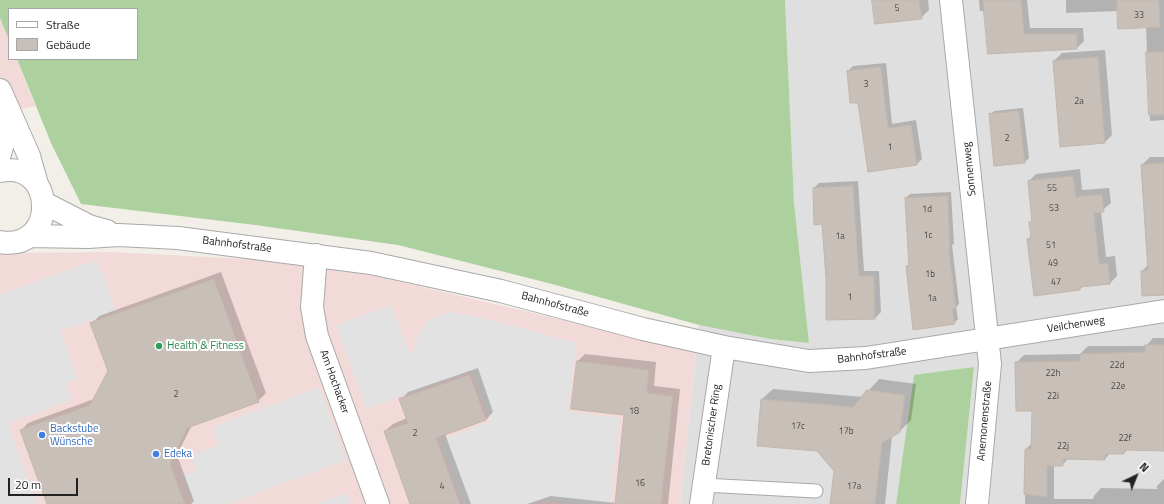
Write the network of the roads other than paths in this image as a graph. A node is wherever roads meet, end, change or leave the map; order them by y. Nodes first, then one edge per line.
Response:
1 (951, 0) edge
2 (0, 90) edge
3 (7, 110) junction
4 (0, 154) edge
5 (0, 171) edge
6 (40, 194) junction
7 (119, 235) junction
8 (29, 236) junction
9 (0, 242) edge
10 (316, 255) junction
11 (1164, 311) edge
12 (989, 339) junction
13 (724, 347) junction
14 (816, 491) dead end
15 (702, 495) edge
16 (378, 504) edge
17 (978, 504) edge

1 - 12 street, Sonnenweg
2 - 3 street
3 - 4 street
3 - 6 street
5 - 6 street, Bahnhofstraße
6 - 7 street, Bahnhofstraße
6 - 8 street
7 - 8 street, Bahnhofstraße
7 - 10 street, Bahnhofstraße
8 - 9 street, Bahnhofstraße
10 - 13 street, Bahnhofstraße
10 - 16 street, Am Hochacker
11 - 12 street, Veilchenweg
12 - 13 street, Bahnhofstraße
12 - 17 street, Anemonenstraße
13 - 15 street, Bretonischer Ring
14 - 15 lane

